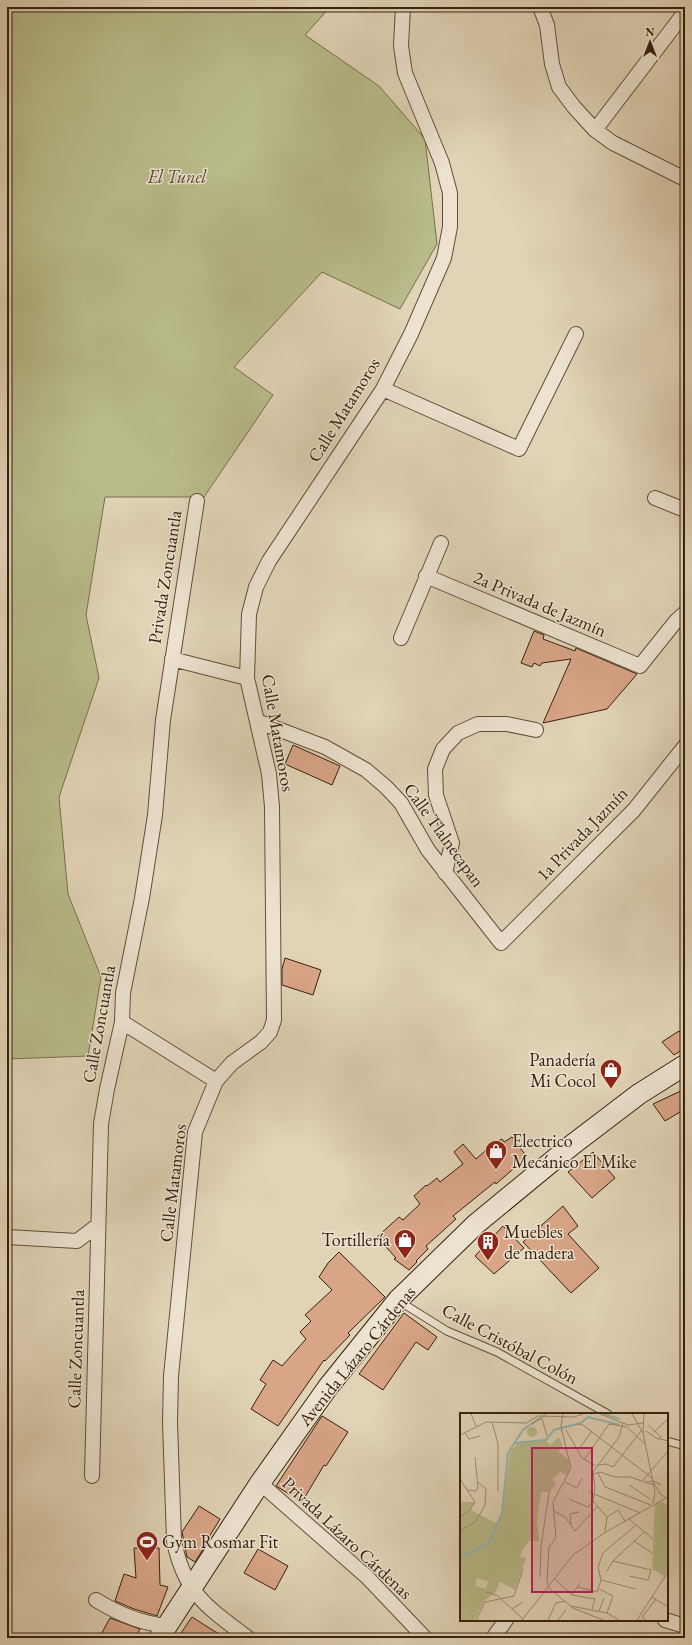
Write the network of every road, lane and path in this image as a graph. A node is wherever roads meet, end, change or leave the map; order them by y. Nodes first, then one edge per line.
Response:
1 (403, 7) edge
2 (540, 7) edge
3 (685, 12) edge
4 (595, 130) junction
5 (685, 179) edge
6 (576, 334) dead end
7 (383, 389) junction
8 (655, 498) dead end
9 (197, 501) dead end
10 (685, 510) edge
11 (440, 543) dead end
12 (426, 576) junction
13 (685, 613) edge
14 (401, 638) dead end
15 (172, 659) junction
16 (247, 678) junction
17 (257, 721) junction
18 (536, 730) dead end
19 (685, 746) edge
20 (445, 873) junction
21 (501, 943) joint
22 (122, 1022) junction
23 (685, 1065) edge
24 (216, 1081) junction
25 (98, 1225) junction
26 (7, 1237) edge
27 (398, 1300) junction
28 (606, 1413) edge
29 (668, 1441) edge
30 (685, 1446) edge
31 (92, 1476) dead end
32 (260, 1483) junction
33 (191, 1588) junction
34 (96, 1600) dead end
35 (505, 1621) edge
36 (668, 1621) edge
37 (685, 1626) edge
38 (164, 1632) edge
39 (248, 1638) edge
40 (425, 1638) edge
41 (493, 1638) edge

1 - 7 street, Calle Matamoros
2 - 4 street
3 - 4 street
4 - 5 street
6 - 7 street
7 - 16 street, Calle Matamoros
8 - 10 street
9 - 15 street, Privada Zoncuantla
11 - 12 street
12 - 13 street, 2a Privada de Jazmín
12 - 14 street
15 - 16 street
15 - 22 street, Calle Zoncuantla
16 - 17 street, Calle Matamoros
17 - 20 street, Calle Tlalnecapan
17 - 24 street, Calle Matamoros
18 - 20 street
19 - 21 street, 1a Privada Jazmín
20 - 21 street, Calle Tlalnecapan
22 - 24 street
22 - 25 street, Calle Zoncuantla
23 - 27 main road, Avenida Lázaro Cárdenas
24 - 33 street, Calle Matamoros
25 - 26 street
25 - 31 street, Calle Zoncuantla
27 - 28 lane, Calle Cristóbal Colón
27 - 32 main road, Avenida Lázaro Cárdenas
29 - 30 lane
32 - 33 main road, Avenida Lázaro Cárdenas
32 - 40 street, Privada Lázaro Cárdenas
33 - 38 main road, Avenida Lázaro Cárdenas
33 - 39 street, Calle Matamoros
34 - 38 street
35 - 41 street
36 - 37 street

